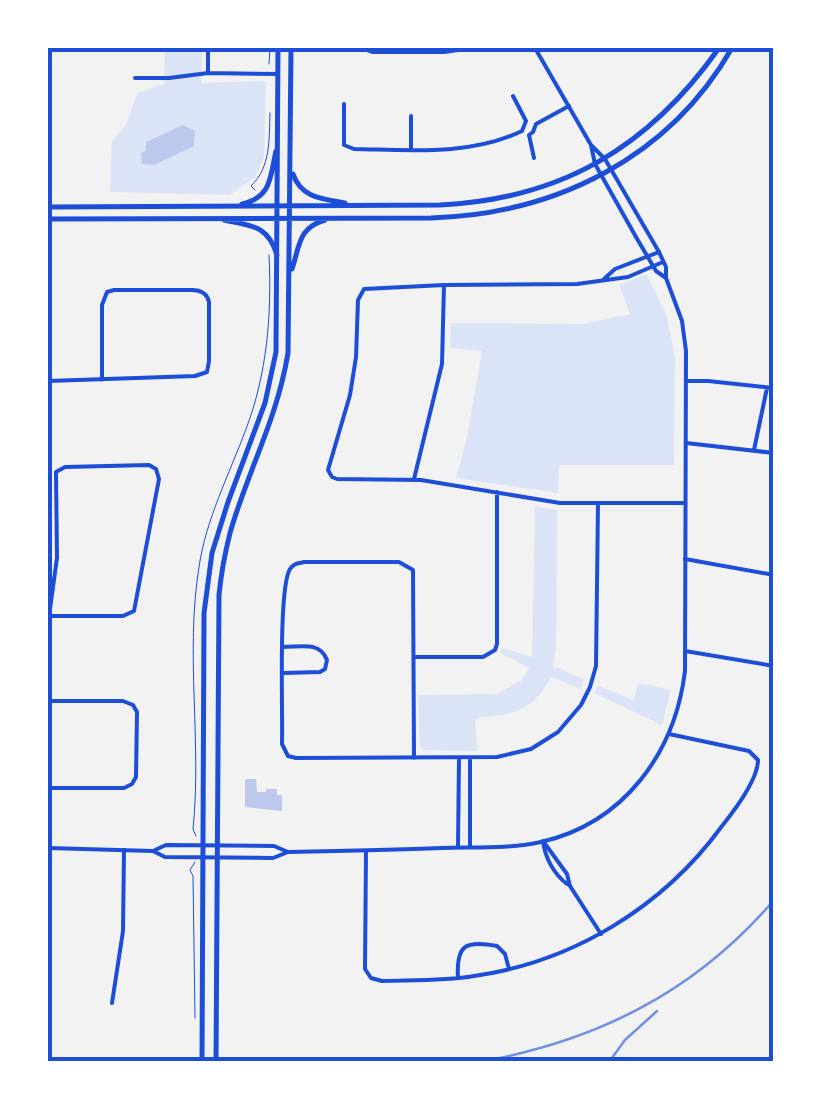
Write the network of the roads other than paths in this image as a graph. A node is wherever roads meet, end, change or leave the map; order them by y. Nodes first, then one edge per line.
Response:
1 (208, 48) edge
2 (278, 48) edge
3 (291, 48) edge
4 (362, 48) edge
5 (472, 48) edge
6 (535, 48) edge
7 (719, 48) edge
8 (732, 48) edge
9 (444, 50) edge
10 (208, 74) junction
11 (278, 74) junction
12 (135, 78) dead end
13 (514, 96) dead end
14 (344, 104) dead end
15 (569, 106) junction
16 (411, 116) dead end
17 (526, 120) junction
18 (536, 124) junction
19 (522, 132) junction
20 (529, 135) junction
21 (279, 139) junction
22 (591, 145) junction
23 (411, 150) junction
24 (534, 158) dead end
25 (605, 158) junction
26 (291, 164) junction
27 (595, 164) junction
28 (611, 169) junction
29 (601, 175) junction
30 (48, 206) edge
31 (228, 206) junction
32 (278, 206) junction
33 (291, 206) junction
34 (363, 206) junction
35 (212, 218) junction
36 (278, 218) junction
37 (291, 218) junction
38 (333, 218) junction
39 (48, 219) edge
40 (658, 252) junction
41 (648, 258) junction
42 (278, 260) junction
43 (663, 262) junction
44 (653, 267) junction
45 (290, 278) junction
46 (666, 278) junction
47 (604, 279) junction
48 (444, 285) junction
49 (102, 380) junction
50 (48, 381) edge
51 (686, 381) junction
52 (770, 388) edge
53 (686, 443) junction
54 (754, 450) junction
55 (774, 453) edge
56 (414, 479) junction
57 (497, 492) junction
58 (598, 503) junction
59 (686, 503) junction
60 (685, 558) junction
61 (774, 576) edge
62 (48, 616) edge
63 (283, 647) junction
64 (685, 651) junction
65 (414, 657) junction
66 (774, 666) edge
67 (283, 673) junction
68 (48, 702) edge
69 (670, 734) junction
70 (414, 758) junction
71 (459, 758) junction
72 (470, 758) junction
73 (48, 788) edge
74 (544, 841) junction
75 (203, 845) junction
76 (216, 845) junction
77 (458, 847) junction
78 (470, 847) junction
79 (48, 848) edge
80 (124, 850) junction
81 (153, 851) junction
82 (366, 851) junction
83 (288, 852) junction
84 (203, 857) junction
85 (216, 857) junction
86 (600, 934) junction
87 (509, 970) junction
88 (458, 978) junction
89 (112, 1002) dead end
90 (202, 1061) edge
91 (216, 1061) edge

1 - 10 street
2 - 11 main road
3 - 26 main road
4 - 9 street
5 - 9 street
6 - 15 street
7 - 25 main road
8 - 28 main road
10 - 11 street
10 - 12 street
11 - 21 main road
13 - 17 street
14 - 23 street
15 - 18 street
15 - 22 street
16 - 23 street
17 - 18 street
17 - 19 street
18 - 20 street
19 - 20 street
19 - 23 street
20 - 24 street
21 - 31 main road
21 - 32 main road
22 - 25 street
22 - 27 street
25 - 27 main road
25 - 28 street
26 - 33 main road
26 - 34 main road
27 - 29 street
27 - 34 main road
28 - 29 main road
28 - 40 street
29 - 38 main road
29 - 41 street
30 - 31 main road
31 - 32 main road
32 - 33 main road
32 - 36 main road
33 - 34 main road
33 - 37 main road
35 - 36 main road
35 - 39 main road
35 - 42 main road
36 - 37 main road
36 - 42 main road
37 - 38 main road
37 - 45 main road
38 - 45 main road
40 - 41 street
40 - 43 street
41 - 44 street
41 - 47 street
42 - 75 main road
43 - 44 street
43 - 46 street
44 - 46 street
44 - 47 street
45 - 76 main road
46 - 51 street
47 - 48 street
48 - 56 street
48 - 56 street
49 - 49 street
49 - 50 street
51 - 52 street
51 - 53 street
52 - 54 street
53 - 54 street
53 - 59 street
54 - 55 street
56 - 57 street
57 - 58 street
57 - 65 street
58 - 59 street
58 - 72 street
59 - 60 street
60 - 61 street
60 - 64 street
62 - 62 street
63 - 65 street
63 - 67 street
63 - 67 street
64 - 66 street
64 - 69 street
65 - 70 street
67 - 70 street
68 - 73 street
69 - 74 street
69 - 86 street
70 - 71 street
71 - 72 street
71 - 77 street
72 - 78 street
74 - 78 street
74 - 86 street
75 - 76 street
75 - 81 street
75 - 84 main road
76 - 83 street
76 - 85 main road
77 - 78 street
77 - 82 street
79 - 80 street
80 - 81 street
80 - 89 street
81 - 84 street
82 - 83 street
82 - 88 street
83 - 85 street
84 - 85 street
84 - 90 main road
85 - 91 main road
86 - 87 street
87 - 88 street
87 - 88 street

